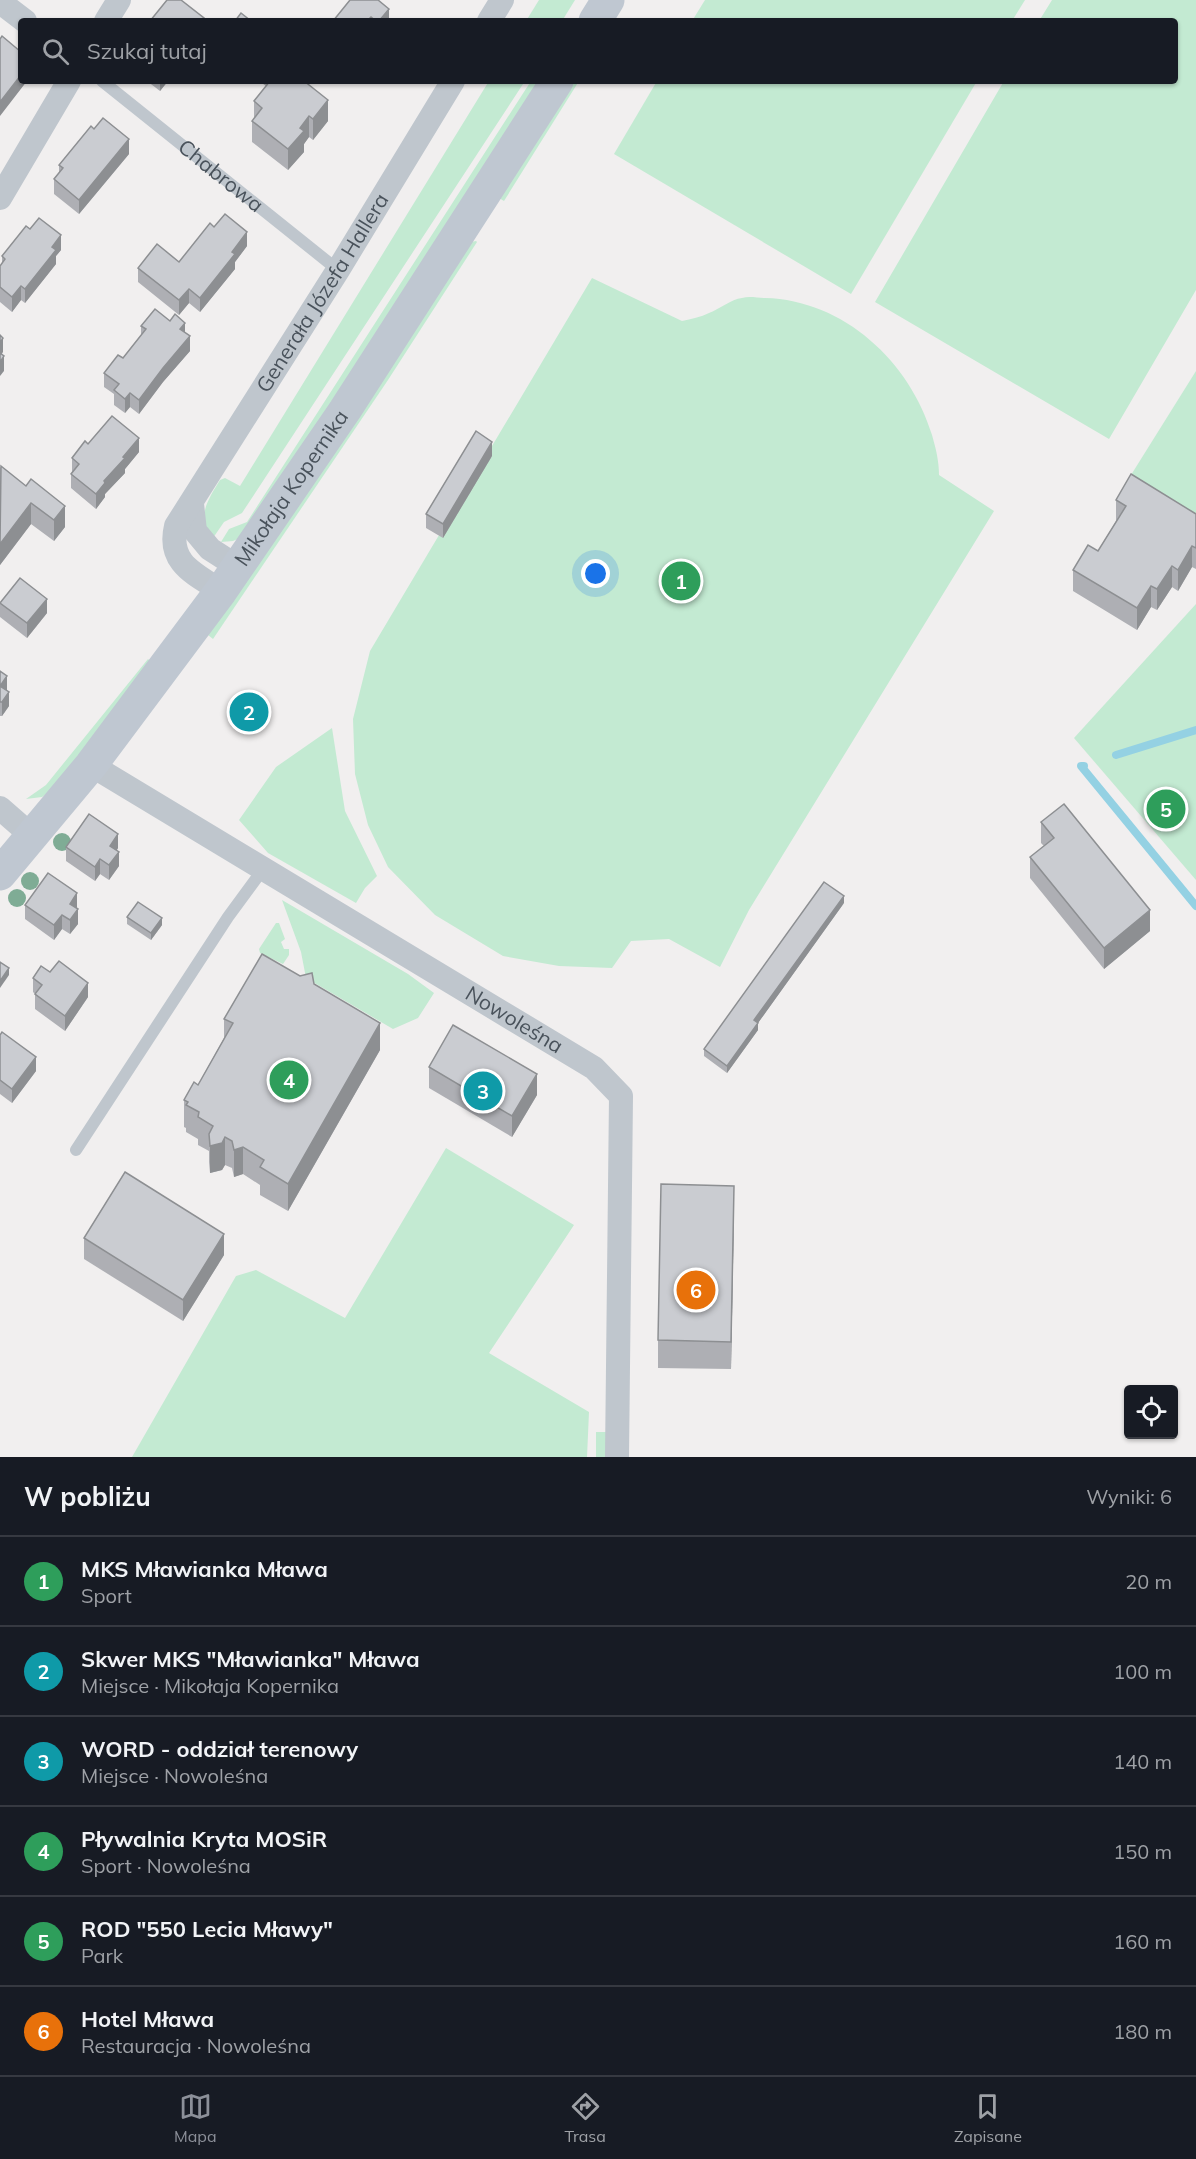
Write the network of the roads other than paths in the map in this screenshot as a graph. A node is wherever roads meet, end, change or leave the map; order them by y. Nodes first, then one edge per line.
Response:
1 (119, 0) edge
2 (502, 0) edge
3 (608, 0) edge
4 (0, 2) edge
5 (21, 18) edge
6 (108, 18) edge
7 (491, 18) edge
8 (597, 18) edge
9 (67, 84) edge
10 (106, 84) edge
11 (451, 84) edge
12 (555, 84) edge
13 (0, 198) edge
14 (338, 270) junction
15 (230, 579) junction
16 (91, 765) junction
17 (0, 808) edge
18 (32, 836) junction
19 (264, 868) junction
20 (0, 874) edge
21 (75, 1150) dead end
22 (617, 1457) edge

1 - 6 street
2 - 7 street
3 - 8 street
4 - 5 street
9 - 13 street
10 - 14 lane, Chabrowa
11 - 14 street, Generała Józefa Hallera
12 - 15 street, Mikołaja Kopernika
14 - 15 street, Generała Józefa Hallera
15 - 16 street, Mikołaja Kopernika
16 - 18 street, Mikołaja Kopernika
16 - 19 street, Nowoleśna
17 - 18 street
18 - 20 street, Mikołaja Kopernika
19 - 21 lane
19 - 22 street, Nowoleśna

